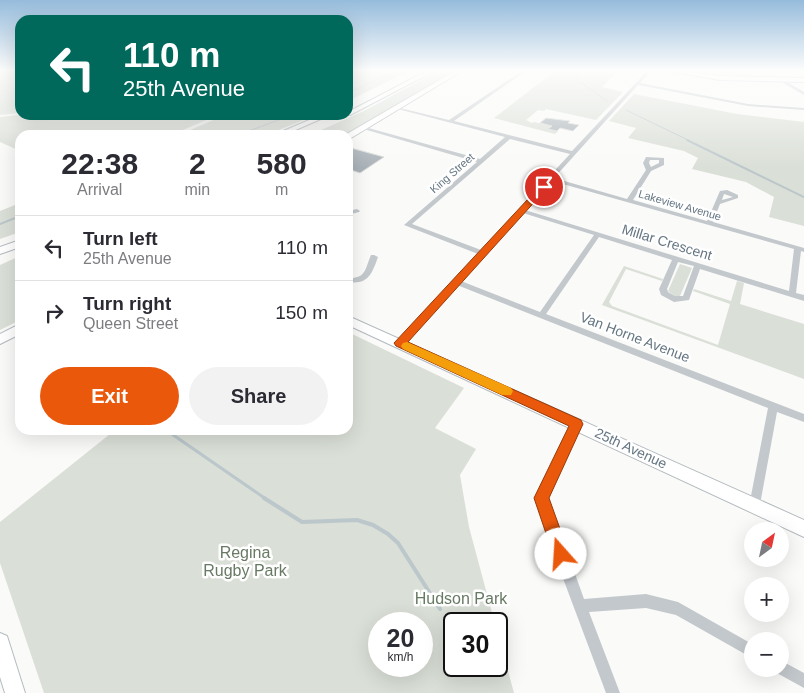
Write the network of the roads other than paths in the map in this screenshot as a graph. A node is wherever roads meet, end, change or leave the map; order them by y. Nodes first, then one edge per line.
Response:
1 (368, 103) edge
2 (404, 103) edge
3 (477, 103) edge
4 (619, 103) edge
5 (739, 103) edge
6 (396, 108) junction
7 (804, 109) edge
8 (353, 111) edge
9 (315, 120) edge
10 (335, 120) edge
11 (450, 122) junction
12 (363, 128) junction
13 (290, 130) edge
14 (311, 130) edge
15 (353, 133) edge
16 (509, 137) junction
17 (573, 153) junction
18 (481, 161) junction
19 (649, 170) dead end
20 (550, 179) junction
21 (629, 201) junction
22 (718, 203) dead end
23 (357, 211) dead end
24 (522, 211) junction
25 (353, 212) edge
26 (709, 224) junction
27 (598, 234) junction
28 (15, 240) edge
29 (15, 245) edge
30 (0, 246) edge
31 (801, 249) edge
32 (0, 252) edge
33 (15, 252) edge
34 (483, 253) junction
35 (0, 258) edge
36 (374, 258) dead end
37 (676, 258) junction
38 (698, 265) junction
39 (353, 281) edge
40 (456, 282) junction
41 (792, 294) junction
42 (804, 298) edge
43 (541, 316) junction
44 (353, 322) edge
45 (15, 331) edge
46 (0, 340) edge
47 (400, 343) junction
48 (773, 406) junction
49 (804, 418) edge
50 (577, 424) junction
51 (755, 506) junction
52 (804, 528) edge
53 (580, 606) junction
54 (0, 643) edge
55 (744, 646) edge
56 (789, 672) edge
57 (804, 681) edge
58 (15, 693) edge
59 (613, 693) edge

1 - 8 street
2 - 6 street
3 - 11 street
4 - 17 street
5 - 7 street
6 - 11 street
6 - 12 street
9 - 13 street
10 - 14 street
11 - 16 street
12 - 15 street
12 - 18 street
16 - 17 street
16 - 18 street, King Street
17 - 20 street
18 - 34 street, King Street
19 - 21 street
20 - 21 street, Lakeview Avenue
20 - 24 street
21 - 26 street, Lakeview Avenue
22 - 26 street
23 - 25 street
24 - 27 street, Millar Crescent
24 - 34 street
26 - 31 street, Lakeview Avenue
27 - 37 street, Millar Crescent
27 - 43 street
28 - 30 street
29 - 32 street
31 - 41 street
33 - 35 street
34 - 40 street
36 - 39 street
37 - 38 street, Millar Crescent
37 - 38 street
38 - 41 street, Millar Crescent
40 - 43 street, Van Horne Avenue
40 - 47 street
41 - 42 street, Millar Crescent
43 - 48 street, Van Horne Avenue
44 - 47 street, 25th Avenue
45 - 46 street
47 - 50 street, 25th Avenue
48 - 49 street, Van Horne Avenue
48 - 51 street
50 - 51 street, 25th Avenue
50 - 53 street
51 - 52 street, 25th Avenue
53 - 55 street
53 - 59 street
54 - 58 street
56 - 57 street

